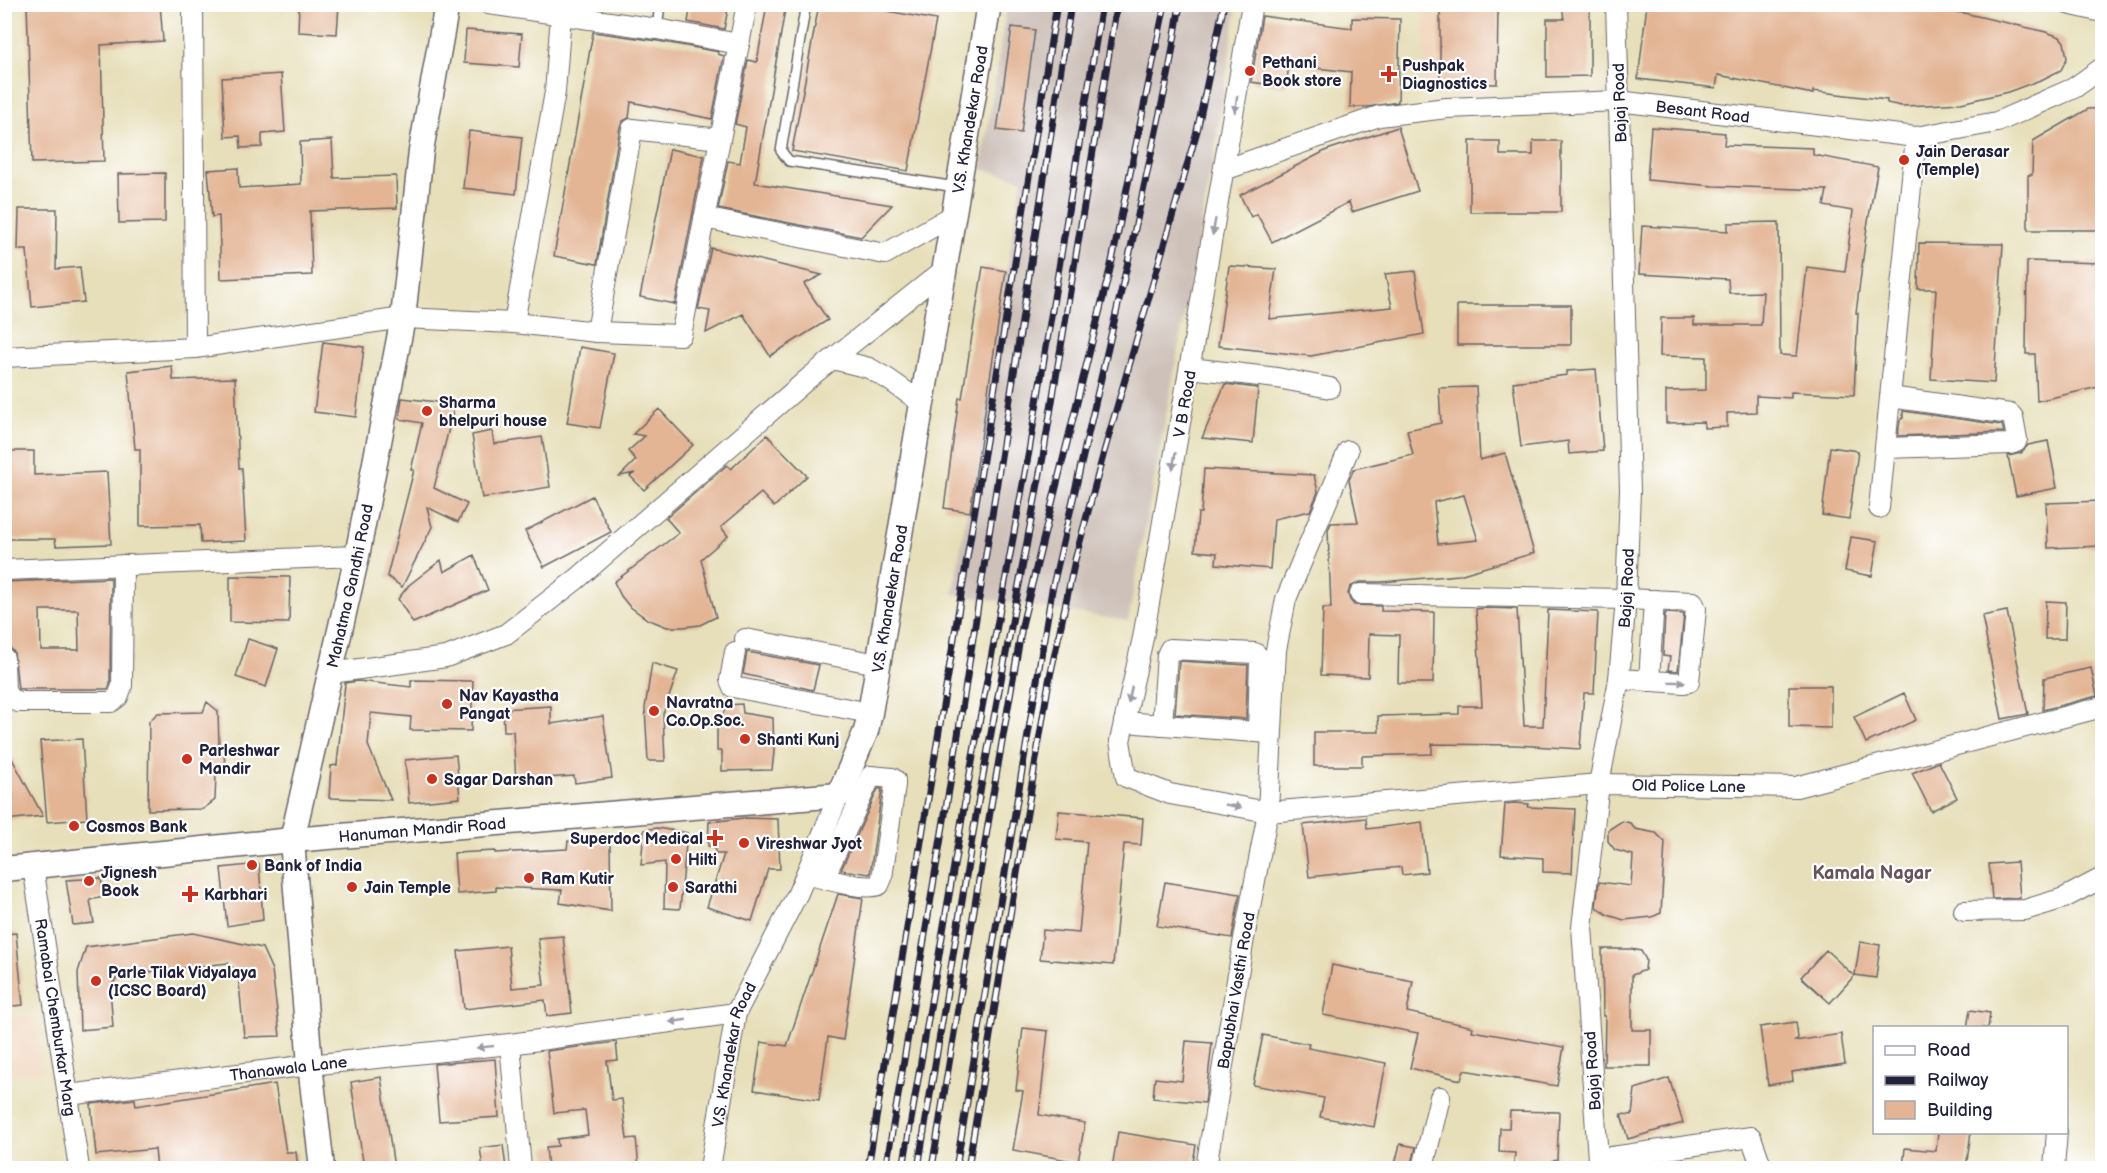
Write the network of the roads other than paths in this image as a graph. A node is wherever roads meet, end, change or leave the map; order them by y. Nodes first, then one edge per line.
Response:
1 (193, 4) edge
2 (447, 4) edge
3 (489, 4) edge
4 (660, 4) edge
5 (747, 4) edge
6 (806, 4) edge
7 (990, 4) edge
8 (1252, 4) edge
9 (1616, 4) edge
10 (2068, 4) edge
11 (562, 10) edge
12 (2103, 12) edge
13 (657, 29) junction
14 (739, 44) junction
15 (2103, 68) edge
16 (1618, 101) junction
17 (1916, 137) junction
18 (720, 139) junction
19 (1224, 170) junction
20 (959, 187) junction
21 (954, 216) junction
22 (704, 218) junction
23 (945, 270) junction
24 (403, 318) junction
25 (514, 323) junction
26 (597, 332) junction
27 (195, 348) junction
28 (4, 357) edge
29 (833, 359) junction
30 (1190, 368) junction
31 (1330, 388) dead end
32 (1893, 398) junction
33 (922, 403) junction
34 (1889, 448) junction
35 (1348, 451) dead end
36 (1880, 508) dead end
37 (357, 556) junction
38 (123, 565) junction
39 (4, 570) edge
40 (1360, 594) dead end
41 (1626, 599) junction
42 (1654, 600) junction
43 (4, 658) edge
44 (878, 664) junction
45 (331, 673) junction
46 (1619, 679) junction
47 (1649, 681) junction
48 (2103, 707) edge
49 (870, 713) junction
50 (1124, 722) junction
51 (1162, 725) junction
52 (1265, 732) junction
53 (852, 782) junction
54 (1599, 784) junction
55 (1268, 812) junction
56 (292, 840) junction
57 (33, 866) junction
58 (4, 869) edge
59 (815, 876) junction
60 (2103, 878) edge
61 (1964, 912) dead end
62 (736, 1013) junction
63 (510, 1044) junction
64 (310, 1065) junction
65 (68, 1095) junction
66 (1440, 1097) dead end
67 (2057, 1134) edge
68 (1597, 1164) edge
69 (79, 1168) edge
70 (322, 1168) edge
71 (521, 1168) edge
72 (710, 1168) edge
73 (1206, 1168) edge
74 (1423, 1168) edge
75 (1762, 1168) edge
76 (2054, 1168) edge

1 - 27 street
2 - 24 street, Mahatma Gandhi Road
3 - 11 street
4 - 13 lane
5 - 14 street
6 - 20 lane
7 - 20 street, V.S. Khandekar Road
8 -> 19 street, V B Road
9 - 16 street, Bajaj Road
10 - 12 street
11 - 13 street
11 - 25 street
13 - 14 street
14 - 18 street
15 - 17 street, Besant Road
16 - 17 street, Besant Road
16 - 19 street, Besant Road
16 - 41 street, Bajaj Road
17 - 32 street
18 - 22 street
18 - 26 street
19 -> 30 street, V B Road
20 - 21 street, V.S. Khandekar Road
21 - 22 street
21 - 23 street, V.S. Khandekar Road
22 - 26 street
23 - 29 street
23 - 33 street, V.S. Khandekar Road
24 - 25 street
24 - 27 street
24 - 37 street, Mahatma Gandhi Road
25 - 26 street
27 - 28 street
29 - 33 street
29 - 45 street
30 - 31 street
30 -> 50 street, V B Road
32 - 34 street
32 - 34 street
33 - 44 street, V.S. Khandekar Road
34 - 36 street
35 - 52 street
37 - 38 street
37 - 45 street, Mahatma Gandhi Road
38 - 39 street
38 - 43 street
40 - 41 street
41 - 42 street
41 - 46 street, Bajaj Road
42 - 47 street
47 -> 42 street
44 - 49 street, V.S. Khandekar Road
44 - 49 street
45 - 56 street, Mahatma Gandhi Road
46 - 47 street
46 - 54 street, Bajaj Road
48 - 54 street, Old Police Lane
49 - 53 street, V.S. Khandekar Road
50 - 51 street
50 -> 55 street, Old Police Lane
51 - 52 street
51 - 52 street
52 - 55 street
53 - 56 street, Hanuman Mandir Road
53 - 59 street, V.S. Khandekar Road
53 - 59 street
53 - 59 street
54 - 55 street, Old Police Lane
54 - 68 street, Bajaj Road
55 - 73 street, Bapubhai Vasthi Road
56 - 57 street, Hanuman Mandir Road
56 - 64 street, Mahatma Gandhi Road
57 - 58 street, Hanuman Mandir Road
57 - 65 street, Ramabai Chemburkar Marg
59 - 62 street, V.S. Khandekar Road
60 - 61 street
62 -> 63 street, Thanawala Lane
62 - 72 street, V.S. Khandekar Road
63 -> 64 street, Thanawala Lane
63 - 71 street
64 - 65 street, Thanawala Lane
64 - 70 street, Mahatma Gandhi Road
65 - 69 street, Ramabai Chemburkar Marg
66 - 74 street
67 - 76 street
68 - 75 street

